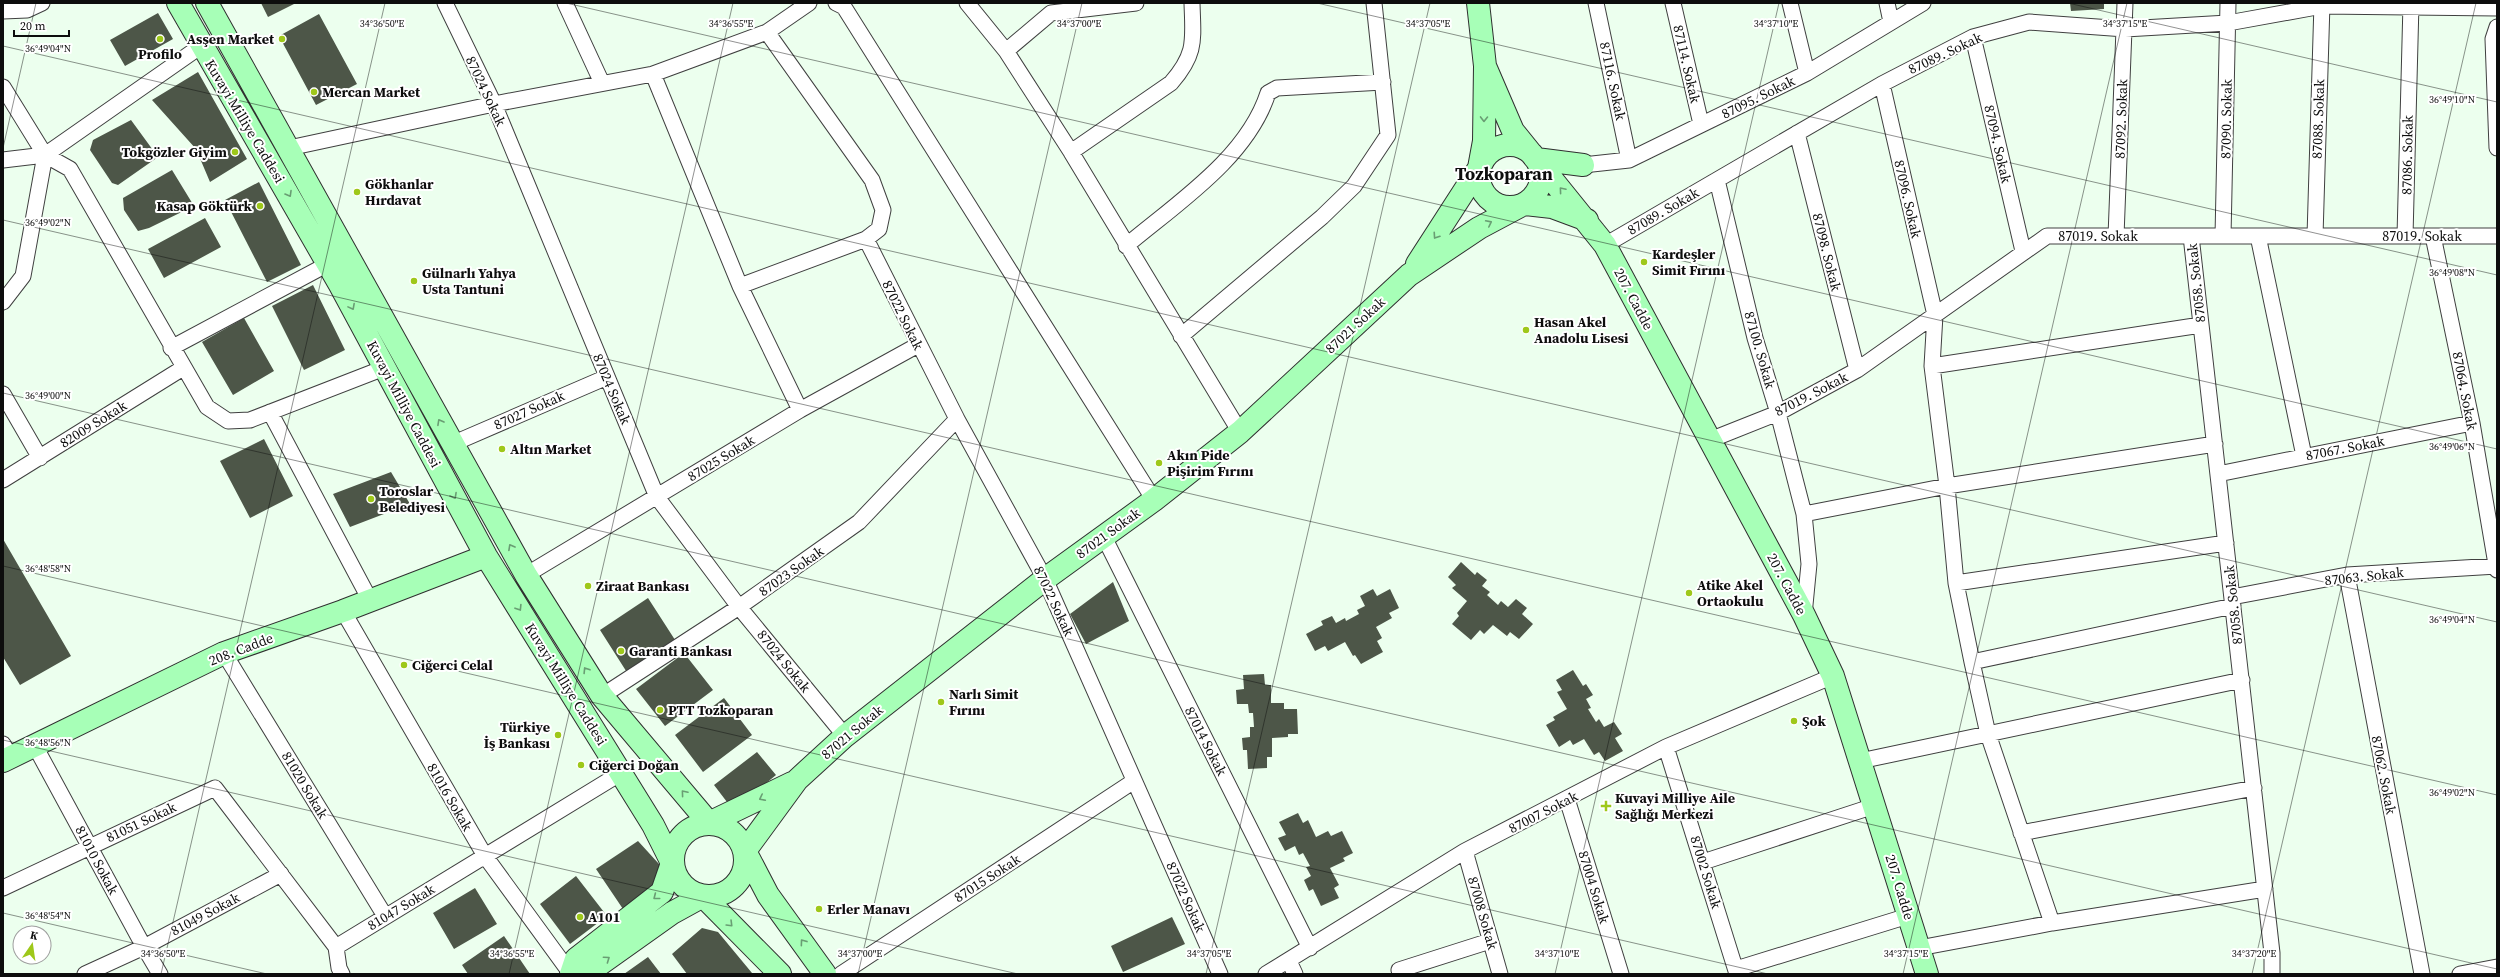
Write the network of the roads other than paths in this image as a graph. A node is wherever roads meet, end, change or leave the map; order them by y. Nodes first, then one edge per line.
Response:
1 (42, 3) edge
2 (178, 3) edge
3 (207, 3) edge
4 (445, 3) edge
5 (565, 3) edge
6 (809, 3) edge
7 (836, 3) edge
8 (967, 3) edge
9 (1136, 3) edge
10 (1192, 3) edge
11 (1374, 3) edge
12 (1478, 3) edge
13 (1596, 3) edge
14 (1673, 3) edge
15 (1790, 3) edge
16 (1887, 3) edge
17 (1923, 3) edge
18 (2125, 3) edge
19 (2228, 3) edge
20 (2322, 5) edge
21 (2411, 5) edge
22 (1048, 8) edge
23 (2497, 8) edge
24 (3, 11) edge
25 (1891, 22) junction
26 (2228, 23) junction
27 (2497, 28) edge
28 (2125, 29) junction
29 (767, 32) junction
30 (1973, 37) junction
31 (200, 46) junction
32 (1006, 51) junction
33 (1485, 66) junction
34 (653, 74) junction
35 (1806, 74) junction
36 (1383, 82) junction
37 (602, 83) junction
38 (1882, 84) junction
39 (3, 87) edge
40 (494, 104) junction
41 (1702, 124) junction
42 (1797, 133) junction
43 (2497, 133) edge
44 (289, 148) junction
45 (2497, 148) edge
46 (1071, 152) junction
47 (45, 155) junction
48 (1536, 159) junction
49 (3, 160) edge
50 (1629, 160) junction
51 (1584, 165) joint
52 (1479, 168) junction
53 (1717, 180) junction
54 (1524, 204) junction
55 (1587, 220) junction
56 (2116, 236) junction
57 (2191, 236) junction
58 (2223, 236) junction
59 (2258, 236) junction
60 (2315, 236) junction
61 (2405, 236) junction
62 (2434, 236) junction
63 (2497, 236) edge
64 (866, 239) junction
65 (1605, 245) junction
66 (1126, 246) junction
67 (2023, 252) junction
68 (328, 264) junction
69 (1409, 275) junction
70 (740, 286) junction
71 (3, 302) edge
72 (1934, 315) junction
73 (2201, 325) junction
74 (1181, 336) junction
75 (918, 344) junction
76 (171, 348) junction
77 (1932, 366) junction
78 (183, 368) junction
79 (384, 368) junction
80 (1858, 370) junction
81 (606, 377) junction
82 (3, 394) edge
83 (800, 410) junction
84 (270, 412) junction
85 (1778, 413) junction
86 (957, 419) junction
87 (2472, 423) junction
88 (1240, 432) junction
89 (1710, 440) junction
90 (452, 444) junction
91 (2215, 444) junction
92 (2304, 456) junction
93 (40, 458) junction
94 (2218, 474) junction
95 (3, 480) edge
96 (1947, 486) junction
97 (657, 497) junction
98 (1154, 500) junction
99 (1804, 514) junction
100 (1103, 535) junction
101 (2226, 543) junction
102 (486, 556) junction
103 (2497, 568) edge
104 (526, 575) junction
105 (2346, 575) junction
106 (1045, 579) junction
107 (1956, 583) junction
108 (370, 600) junction
109 (2233, 602) junction
110 (740, 607) junction
111 (342, 611) junction
112 (1804, 615) junction
113 (224, 654) junction
114 (1972, 662) junction
115 (1833, 676) junction
116 (2242, 680) junction
117 (602, 696) junction
118 (1988, 734) junction
119 (845, 736) junction
120 (36, 746) junction
121 (1666, 747) junction
122 (6, 754) edge
123 (1860, 762) junction
124 (621, 774) junction
125 (797, 780) junction
126 (1134, 781) junction
127 (2254, 788) junction
128 (1567, 799) junction
129 (1874, 806) junction
130 (709, 823) junction
131 (2021, 833) junction
132 (90, 846) junction
133 (745, 851) junction
134 (1465, 851) junction
135 (485, 856) junction
136 (1703, 862) junction
137 (672, 863) junction
138 (281, 874) junction
139 (3, 888) edge
140 (2265, 889) junction
141 (703, 896) junction
142 (385, 916) junction
143 (1908, 916) junction
144 (2052, 923) junction
145 (1490, 941) junction
146 (144, 947) junction
147 (336, 947) junction
148 (1310, 948) junction
149 (1919, 948) junction
150 (2497, 966) edge
151 (1292, 967) edge
152 (1737, 971) edge
153 (336, 972) edge
154 (1400, 972) edge
155 (85, 974) edge
156 (160, 974) edge
157 (572, 974) edge
158 (780, 974) edge
159 (826, 974) edge
160 (841, 974) edge
161 (1220, 974) edge
162 (1266, 974) edge
163 (1500, 974) edge
164 (1621, 974) edge
165 (1927, 974) edge
166 (2272, 974) edge
167 (2422, 974) edge
168 (2460, 974) edge

1 - 24 street
2 - 31 street, Kuvayi Milliye Caddesi
3 - 44 street, Kuvayi Milliye Caddesi
4 - 40 street, 87024 Sokak
5 - 37 street
6 - 29 street
7 - 98 street
8 - 32 street
9 - 22 street
10 - 46 street
11 - 36 street
12 - 33 street
13 - 50 street, 87116. Sokak
14 - 41 street, 87114. Sokak
15 - 35 street
16 - 25 street
17 - 25 street, 87095. Sokak
18 - 28 street, 87092. Sokak
19 - 26 street, 87090. Sokak
20 - 21 street, 87089. Sokak
20 - 26 street, 87089. Sokak
20 - 60 street, 87088. Sokak
21 - 23 street, 87089. Sokak
21 - 61 street, 87086. Sokak
22 - 32 street
25 - 35 street, 87095. Sokak
26 - 28 street, 87089. Sokak
26 - 58 street, 87090. Sokak
27 - 43 street
28 - 30 street, 87089. Sokak
28 - 56 street, 87092. Sokak
29 - 34 street
29 - 64 street
30 - 38 street, 87089. Sokak
30 - 67 street, 87094. Sokak
31 - 47 street
31 -> 68 street, Kuvayi Milliye Caddesi
32 - 46 street
33 - 48 street
33 -> 52 street
34 - 37 street
34 - 70 street
35 - 41 street, 87095. Sokak
36 - 66 street
36 - 74 street
37 - 40 street
38 - 42 street, 87089. Sokak
38 - 72 street, 87096. Sokak
39 - 47 street
40 - 44 street
40 - 81 street, 87024 Sokak
41 - 50 street, 87095. Sokak
42 - 53 street, 87089. Sokak
42 - 80 street, 87098. Sokak
43 - 45 street
90 -> 44 street, Kuvayi Milliye Caddesi
46 - 66 street
47 - 49 street
47 - 71 street
47 - 76 street
48 - 51 street
48 - 52 street
48 - 54 street
55 -> 48 street, 207. Cadde
50 - 51 street, 87095. Sokak
52 - 54 street
52 -> 69 street
53 - 65 street, 87089. Sokak
53 - 85 street, 87100. Sokak
54 - 55 street
69 -> 54 street
55 - 65 street, 207. Cadde
56 - 57 street, 87019. Sokak
56 - 67 street, 87019. Sokak
57 - 58 street, 87019. Sokak
57 - 73 street, 87058. Sokak
58 - 59 street, 87019. Sokak
59 - 60 street, 87019. Sokak
59 - 92 street
60 - 61 street, 87019. Sokak
61 - 62 street, 87019. Sokak
62 - 63 street, 87019. Sokak
62 - 87 street, 87064. Sokak
64 - 70 street
64 - 75 street, 87022 Sokak
65 - 89 street, 207. Cadde
66 - 74 street
67 - 72 street, 87019. Sokak
68 - 76 street
68 -> 79 street, Kuvayi Milliye Caddesi
69 - 88 street, 87021 Sokak
70 - 83 street
72 - 77 street, 87096. Sokak
72 - 80 street, 87019. Sokak
73 - 77 street
73 - 91 street, 87058. Sokak
74 - 88 street
75 - 83 street, 87025 Sokak
75 - 86 street, 87022 Sokak
76 - 78 street
77 - 96 street, 87096. Sokak
78 - 84 street
78 - 93 street, 82009 Sokak
79 - 84 street
79 -> 102 street, Kuvayi Milliye Caddesi
80 - 85 street, 87019. Sokak
81 - 90 street, 87027 Sokak
81 - 97 street, 87024 Sokak
82 - 93 street
83 - 97 street, 87025 Sokak
84 - 108 street
85 - 89 street, 87019. Sokak
85 - 99 street, 87100. Sokak
86 - 106 street, 87022 Sokak
86 - 110 street, 87023 Sokak
87 - 92 street, 87067. Sokak
87 - 103 street, 87064. Sokak
88 - 98 street, 87021 Sokak
89 - 112 street, 207. Cadde
104 -> 90 street, Kuvayi Milliye Caddesi
91 - 94 street, 87058. Sokak
91 - 96 street
92 - 94 street, 87067. Sokak
93 - 95 street, 82009 Sokak
94 - 101 street, 87058. Sokak
96 - 99 street
96 - 107 street, 87096. Sokak
97 - 104 street, 87025 Sokak
97 - 110 street, 87024 Sokak
98 - 100 street, 87021 Sokak
99 - 112 street, 87100. Sokak
100 - 106 street, 87021 Sokak
100 - 148 street, 87014 Sokak
101 - 107 street
101 - 109 street, 87058. Sokak
102 - 108 street, 208. Cadde
102 -> 124 street, Kuvayi Milliye Caddesi
103 - 105 street, 87063. Sokak
117 -> 104 street, Kuvayi Milliye Caddesi
105 - 109 street, 87063. Sokak
105 - 167 street, 87062. Sokak
106 - 119 street, 87021 Sokak
106 - 126 street, 87022 Sokak
107 - 114 street, 87096. Sokak
108 - 111 street, 208. Cadde
109 - 114 street, 87063. Sokak
109 - 116 street, 87058. Sokak
110 - 117 street, 87023 Sokak
110 - 119 street, 87024 Sokak
111 - 113 street, 208. Cadde
111 - 135 street, 81016 Sokak
112 - 115 street, 207. Cadde
113 - 120 street, 208. Cadde
113 - 142 street, 81020 Sokak
114 - 118 street, 87096. Sokak
115 - 121 street, 87007 Sokak
115 - 123 street, 207. Cadde
116 - 118 street
116 - 127 street, 87058. Sokak
130 -> 117 street, Kuvayi Milliye Caddesi
118 - 123 street
118 - 131 street, 87096. Sokak
119 - 125 street, 87021 Sokak
120 - 122 street, 208. Cadde
120 - 132 street, 81010 Sokak
121 - 128 street, 87007 Sokak
121 - 136 street, 87002 Sokak
123 - 129 street, 207. Cadde
124 - 135 street, 81047 Sokak
124 - 137 street, Kuvayi Milliye Caddesi
125 -> 130 street, 87021 Sokak
125 - 133 street, 87021 Sokak
126 - 160 street, 87015 Sokak
126 - 161 street, 87022 Sokak
127 - 131 street
127 - 140 street, 87058. Sokak
128 - 134 street, 87007 Sokak
128 - 164 street, 87004 Sokak
129 - 136 street
129 - 143 street, 207. Cadde
130 - 133 street
130 - 137 street
131 - 144 street, 87096. Sokak
132 - 138 street, 81051 Sokak
132 - 139 street, 81051 Sokak
132 - 146 street, 81010 Sokak
133 - 141 street
159 -> 133 street
134 - 145 street, 87008 Sokak
134 - 148 street, 87007 Sokak
135 - 142 street, 81047 Sokak
135 - 157 street, 81016 Sokak
136 - 152 street, 87002 Sokak
137 - 141 street
137 -> 157 street
138 - 146 street, 81049 Sokak
138 - 147 street
140 - 144 street
140 - 166 street, 87058. Sokak
157 -> 141 street
141 -> 158 street
142 - 147 street, 81047 Sokak
143 - 149 street, 207. Cadde
143 - 152 street
144 - 149 street
145 - 154 street
145 - 163 street, 87008 Sokak
146 - 155 street, 81049 Sokak
146 - 156 street, 81010 Sokak
147 - 153 street
148 - 151 street, 87007 Sokak
149 - 165 street, 207. Cadde
150 - 168 street
151 - 162 street, 87007 Sokak

